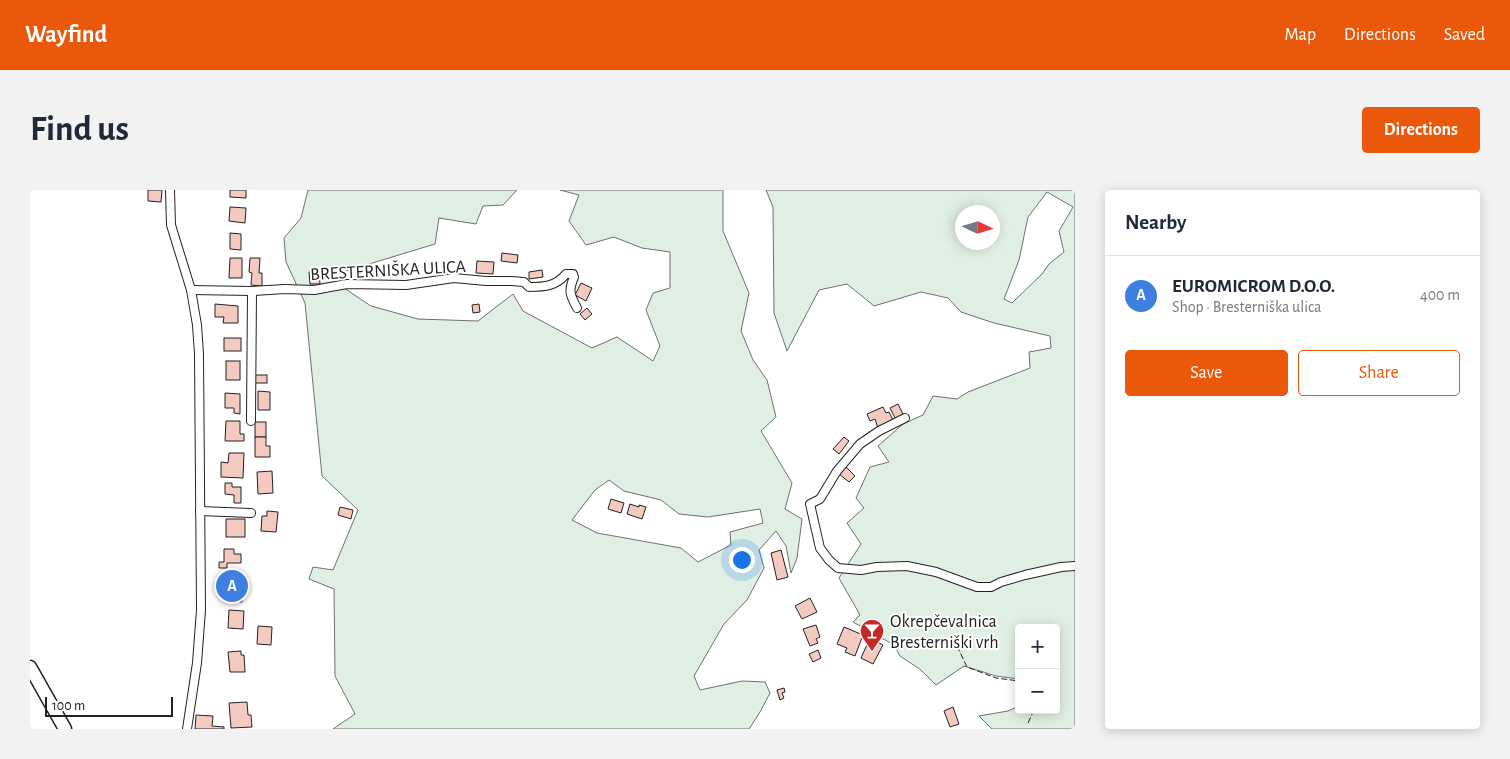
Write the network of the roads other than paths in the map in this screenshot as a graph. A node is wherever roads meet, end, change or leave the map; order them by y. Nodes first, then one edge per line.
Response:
1 (170, 190) edge
2 (190, 290) junction
3 (252, 291) junction
4 (577, 308) dead end
5 (906, 418) dead end
6 (251, 421) dead end
7 (200, 511) junction
8 (251, 512) dead end
9 (1075, 566) edge
10 (30, 667) edge
11 (65, 729) edge
12 (187, 729) edge

1 - 2 street
2 - 3 street, BRESTERNIŠKA ULICA
2 - 7 street
3 - 4 street, BRESTERNIŠKA ULICA
3 - 6 street
5 - 9 street
7 - 8 street
7 - 12 street
10 - 11 main road

